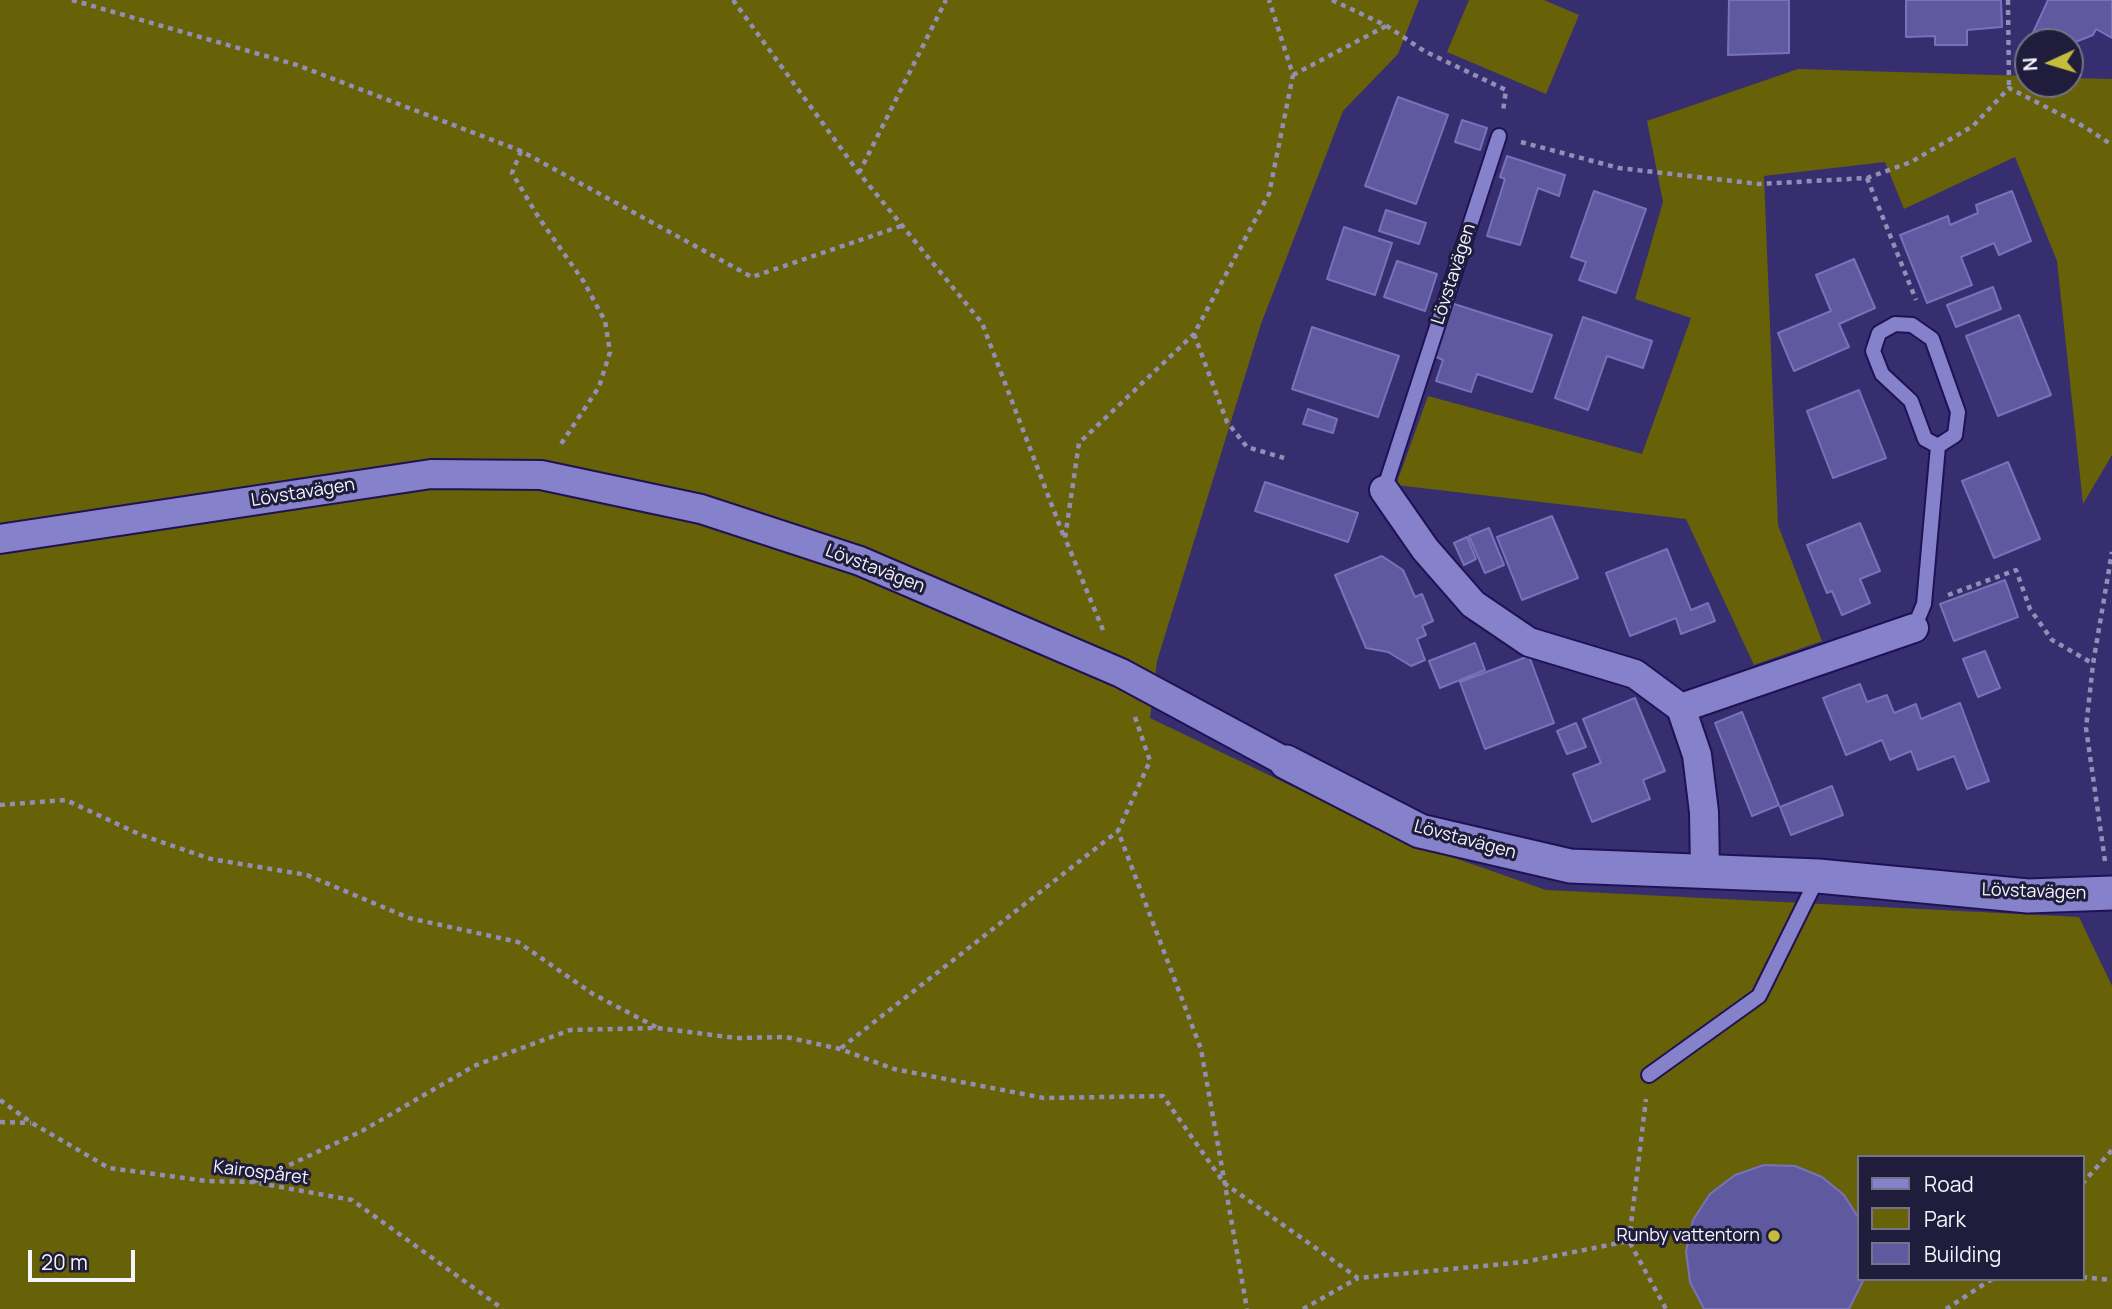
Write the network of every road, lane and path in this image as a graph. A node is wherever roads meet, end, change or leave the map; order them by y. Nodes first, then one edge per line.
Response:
1 (76, 0) edge
2 (733, 0) edge
3 (946, 0) edge
4 (1269, 0) edge
5 (1332, 0) edge
6 (2008, 0) edge
7 (1387, 26) junction
8 (1293, 75) junction
9 (2009, 88) junction
10 (1499, 136) junction
11 (2112, 145) edge
12 (522, 151) junction
13 (859, 173) junction
14 (1867, 178) junction
15 (904, 225) junction
16 (1194, 334) junction
17 (1932, 339) junction
18 (1938, 446) junction
19 (1284, 458) dead end
20 (541, 474) junction
21 (1384, 490) joint
22 (1065, 538) junction
23 (0, 540) edge
24 (2112, 552) edge
25 (1919, 616) junction
26 (2093, 664) junction
27 (1121, 673) junction
28 (1681, 708) junction
29 (1286, 762) joint
30 (0, 805) edge
31 (1118, 831) junction
32 (1705, 869) junction
33 (1818, 876) junction
34 (2111, 898) edge
35 (657, 1028) junction
36 (840, 1049) junction
37 (1649, 1075) joint
38 (0, 1100) edge
39 (0, 1122) edge
40 (32, 1123) junction
41 (2112, 1150) edge
42 (253, 1182) junction
43 (2084, 1182) edge
44 (1224, 1183) junction
45 (1629, 1241) junction
46 (2084, 1277) edge
47 (1358, 1278) junction
48 (2112, 1280) edge
49 (1989, 1281) edge
50 (503, 1309) edge
51 (1247, 1309) edge
52 (1303, 1309) edge
53 (1666, 1309) edge
54 (1947, 1309) edge

1 - 12 path
2 - 13 path
3 - 13 path
4 - 8 path
5 - 7 path
6 - 9 path
7 - 8 path
7 - 10 path
8 - 16 path
9 - 11 path
9 - 14 path
10 - 14 path
10 - 21 lane, Lövstavägen
12 - 15 path
12 - 20 path
13 - 15 path
14 - 17 path
15 - 22 path
16 - 19 path
16 - 22 path
17 - 18 lane
17 - 18 lane
18 - 25 lane
20 - 23 street, Lövstavägen
20 - 27 street, Lövstavägen
21 - 28 street, Lövstavägen
22 - 27 path
24 - 26 path
25 - 26 path
25 - 28 street
26 - 34 path
27 - 29 street, Lövstavägen
27 - 31 path
28 - 32 street
29 - 32 street, Lövstavägen
30 - 35 path
31 - 36 path
31 - 44 path
32 - 33 street, Lövstavägen
33 - 34 street, Lövstavägen
33 - 37 lane
35 - 36 path
35 - 42 path
36 - 44 path
37 - 45 path
38 - 40 path, Kairospåret
39 - 40 path
40 - 42 path, Kairospåret
41 - 43 path
42 - 50 path, Kairospåret
44 - 47 path
44 - 51 path
45 - 47 path
45 - 53 path
46 - 48 path
47 - 52 path
49 - 54 path

